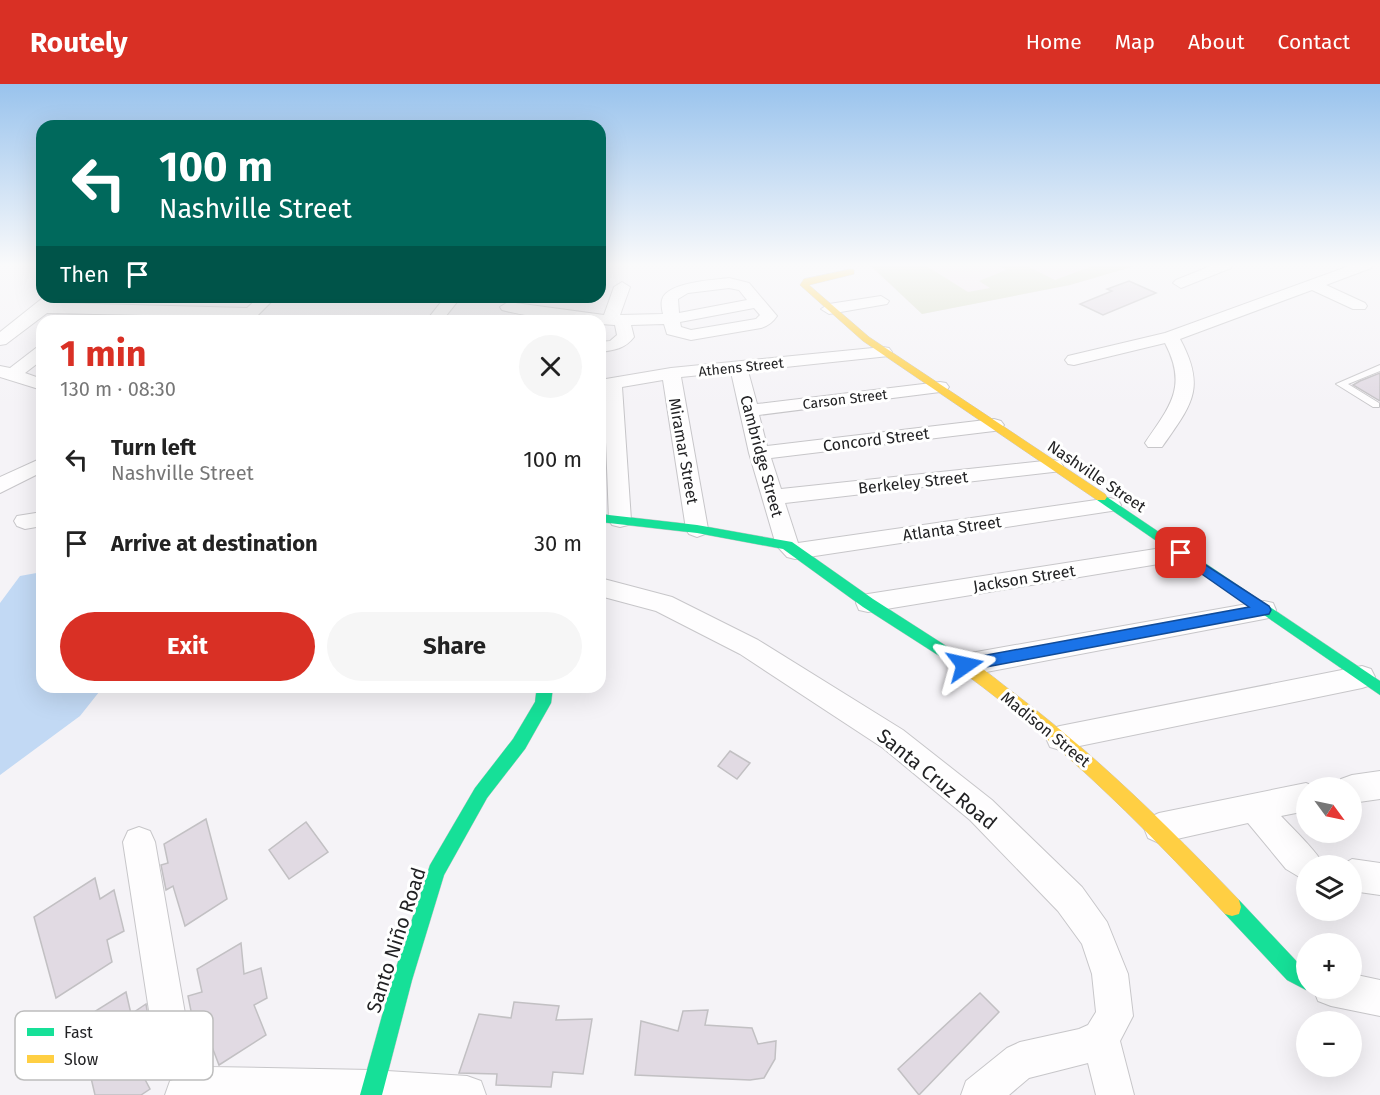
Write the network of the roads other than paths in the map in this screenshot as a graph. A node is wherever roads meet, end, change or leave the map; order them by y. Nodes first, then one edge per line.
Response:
1 (36, 312) edge
2 (620, 312) edge
3 (671, 312) edge
4 (703, 312) edge
5 (833, 312) edge
6 (1238, 312) edge
7 (671, 318) junction
8 (606, 324) edge
9 (619, 326) junction
10 (1170, 337) junction
11 (0, 340) edge
12 (606, 346) edge
13 (883, 352) junction
14 (36, 355) edge
15 (1074, 360) dead end
16 (739, 368) junction
17 (1380, 368) edge
18 (6, 373) edge
19 (671, 374) junction
20 (36, 383) edge
21 (606, 384) edge
22 (940, 387) junction
23 (1376, 405) dead end
24 (750, 410) junction
25 (994, 425) junction
26 (1155, 443) dead end
27 (759, 453) junction
28 (1053, 466) junction
29 (36, 467) edge
30 (0, 486) edge
31 (772, 497) junction
32 (1110, 505) junction
33 (610, 519) edge
34 (697, 529) junction
35 (791, 548) junction
36 (1181, 553) junction
37 (606, 589) edge
38 (868, 603) junction
39 (1264, 610) junction
40 (965, 665) junction
41 (1371, 683) edge
42 (545, 693) edge
43 (1060, 738) junction
44 (1380, 785) edge
45 (1362, 788) edge
46 (1296, 799) edge
47 (1254, 807) junction
48 (1159, 828) junction
49 (139, 842) dead end
50 (1296, 857) edge
51 (1362, 876) edge
52 (1380, 879) edge
53 (1296, 974) edge
54 (1362, 994) edge
55 (1380, 998) edge
56 (167, 1011) edge
57 (1101, 1038) junction
58 (192, 1090) edge
59 (371, 1092) edge
60 (467, 1095) edge
61 (980, 1095) edge
62 (1115, 1095) edge

1 - 11 street
2 - 9 street
3 - 7 street
4 - 7 street
5 - 13 street, Nashville Street
6 - 10 street
7 - 9 street
8 - 9 street
9 - 12 street
10 - 15 street
10 - 26 street
13 - 16 street, Athens Street
13 - 22 street, Nashville Street
14 - 18 street
16 - 19 street, Athens Street
16 - 24 street, Cambridge Street
17 - 23 lane
18 - 20 street
19 - 21 street, Athens Street
19 - 34 street, Miramar Street
21 - 33 street
22 - 24 street, Carson Street
22 - 25 street, Nashville Street
24 - 27 street, Cambridge Street
25 - 27 street, Concord Street
25 - 28 street, Nashville Street
27 - 31 street, Cambridge Street
28 - 31 street, Berkeley Street
28 - 32 street, Nashville Street
29 - 30 street
31 - 35 street, Cambridge Street
32 - 35 street, Atlanta Street
32 - 36 street, Nashville Street
33 - 34 street, Madison Street
34 - 35 street, Madison Street
35 - 38 street, Madison Street
36 - 38 street, Jackson Street
36 - 39 street, Nashville Street
37 - 57 street, Santa Cruz Road
38 - 40 street, Madison Street
39 - 40 street
39 - 41 street, Nashville Street
40 - 43 street, Madison Street
41 - 43 street
42 - 59 street, Santo Niño Road
43 - 48 street, Madison Street
44 - 45 street
46 - 47 street
47 - 48 street
47 - 50 street
48 - 53 street, Madison Street
49 - 56 street
51 - 52 street
54 - 55 street
57 - 61 street
57 - 62 street
58 - 59 street
59 - 60 street

